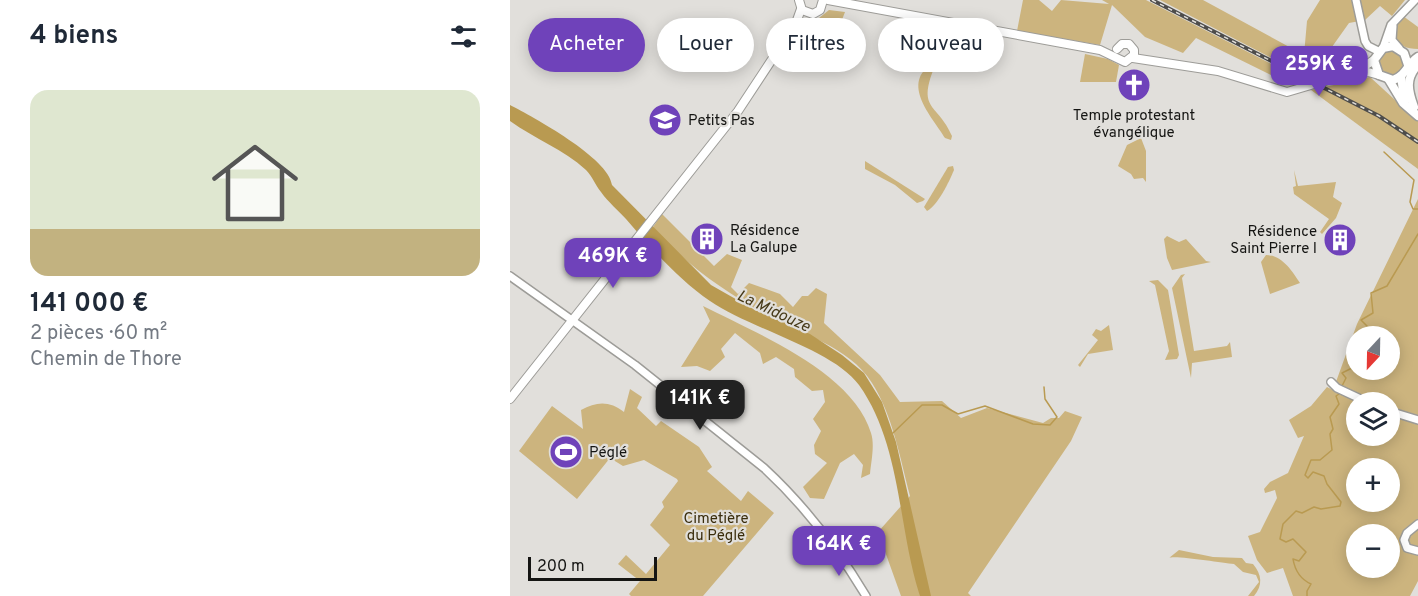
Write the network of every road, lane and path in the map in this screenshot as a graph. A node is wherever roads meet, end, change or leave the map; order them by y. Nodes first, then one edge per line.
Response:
1 (1356, 0) edge
2 (1415, 0) edge
3 (825, 2) edge
4 (800, 5) edge
5 (1395, 20) junction
6 (1380, 50) junction
7 (1401, 50) junction
8 (1116, 52) junction
9 (1418, 52) edge
10 (1134, 55) junction
11 (1418, 57) edge
12 (1374, 60) junction
13 (1407, 65) junction
14 (1418, 65) edge
15 (1379, 75) junction
16 (1401, 76) junction
17 (1337, 78) junction
18 (1389, 80) junction
19 (1416, 108) edge
20 (1418, 116) edge
21 (510, 276) edge
22 (571, 322) junction
23 (1331, 382) dead end
24 (1346, 392) edge
25 (510, 399) edge
26 (1400, 414) edge
27 (1418, 420) edge
28 (1418, 524) edge
29 (1418, 542) edge
30 (1415, 550) edge
31 (866, 596) edge

1 - 6 street
2 - 5 street
3 - 4 main road
3 - 8 main road
4 - 22 main road
5 - 6 street
5 - 7 street
6 - 7 main road
6 - 12 main road
7 - 9 main road
7 - 13 main road
8 - 10 main road
8 - 10 main road
10 - 17 main road
11 - 13 main road
12 - 15 main road
12 - 17 main road
13 - 16 main road
14 - 19 main road
15 - 17 main road
15 - 18 main road
16 - 18 main road
16 - 19 main road
18 - 20 main road
21 - 22 street
22 - 25 main road
22 - 31 street
23 - 24 street
26 - 27 street
28 - 30 street
29 - 30 street

